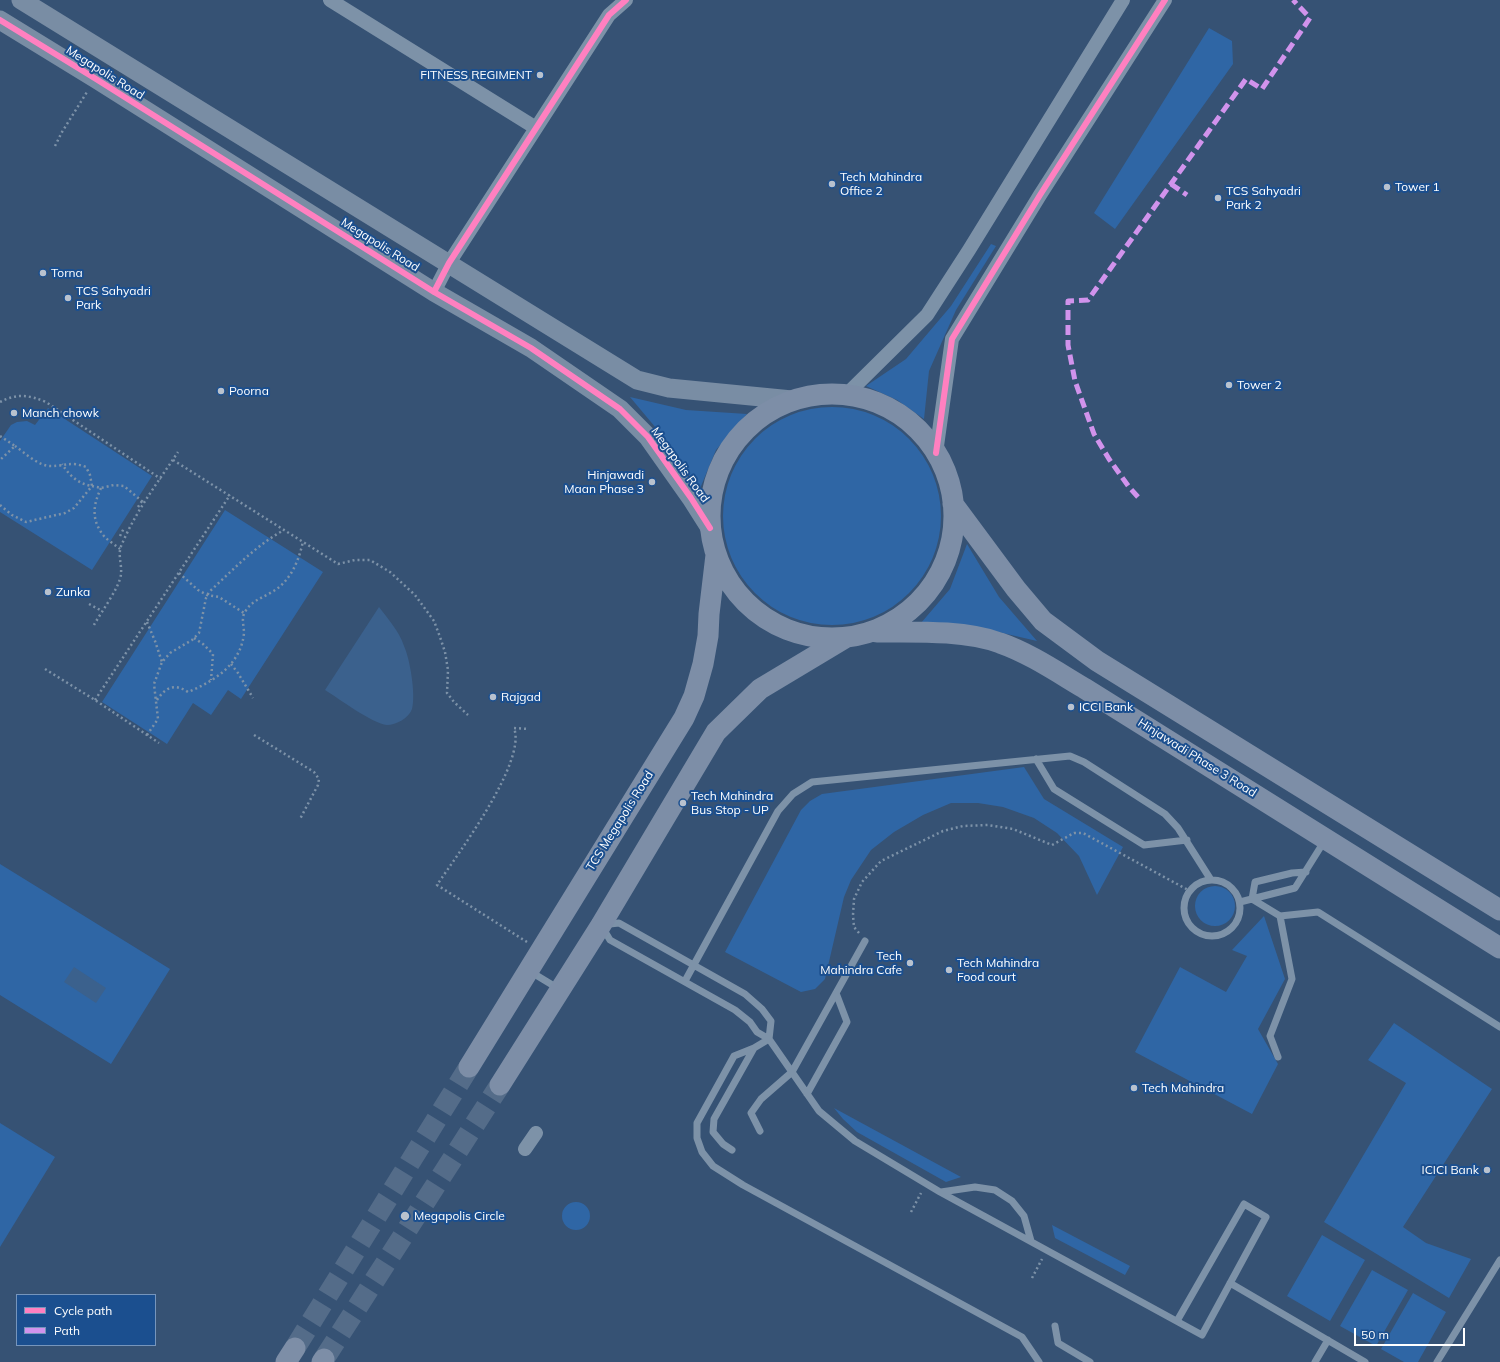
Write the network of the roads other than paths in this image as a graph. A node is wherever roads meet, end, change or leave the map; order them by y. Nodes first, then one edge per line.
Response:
1 (21, 0) edge
2 (330, 0) edge
3 (626, 0) edge
4 (1124, 0) edge
5 (1165, 0) edge
6 (0, 20) edge
7 (536, 128) junction
8 (449, 263) junction
9 (434, 292) junction
10 (846, 395) junction
11 (792, 400) junction
12 (936, 452) junction
13 (953, 504) junction
14 (710, 528) junction
15 (716, 555) junction
16 (872, 632) junction
17 (845, 638) junction
18 (1036, 759) junction
19 (1326, 839) junction
20 (1187, 840) junction
21 (1306, 872) junction
22 (1211, 880) junction
23 (1252, 899) junction
24 (1240, 902) junction
25 (1500, 910) edge
26 (1280, 916) junction
27 (601, 925) junction
28 (865, 941) road end
29 (1500, 948) edge
30 (694, 964) junction
31 (529, 971) junction
32 (685, 982) junction
33 (561, 990) junction
34 (836, 993) junction
35 (1500, 1028) edge
36 (769, 1039) junction
37 (754, 1048) junction
38 (1278, 1057) dead end
39 (469, 1067) tunnel mouth
40 (792, 1072) junction
41 (500, 1085) tunnel mouth
42 (807, 1094) junction
43 (760, 1131) dead end
44 (536, 1134) dead end
45 (525, 1149) dead end
46 (732, 1150) dead end
47 (940, 1192) junction
48 (1031, 1241) junction
49 (1500, 1260) edge
50 (1230, 1283) junction
51 (1177, 1321) junction
52 (1055, 1326) dead end
53 (1328, 1340) junction
54 (1038, 1362) edge
55 (1090, 1362) edge
56 (1315, 1362) edge
57 (1365, 1362) edge
58 (1437, 1362) edge

1 - 8 street, Megapolis Road
2 - 7 street
3 - 7 street
4 - 10 street
5 - 12 street
6 - 9 street, Megapolis Road
7 - 8 street
8 - 9 street
8 - 11 street, Megapolis Road
9 - 14 street, Megapolis Road
10 - 11 main road
10 - 12 main road
11 - 14 main road
12 - 13 main road
13 - 16 main road
13 - 25 main road
14 - 15 main road
15 - 17 main road
15 - 31 main road, TCS Megapolis Road
16 - 17 main road
16 - 19 main road, Hinjawadi Phase 3 Road
17 - 27 main road
18 - 20 lane
18 - 20 lane
18 - 30 lane
19 - 21 lane
19 - 29 main road, Hinjawadi Phase 3 Road
20 - 22 lane
21 - 23 lane
21 - 23 lane
22 - 24 lane
22 - 24 lane
23 - 24 lane
23 - 26 lane
26 - 35 lane
26 - 38 lane
27 - 30 lane
27 - 32 lane
27 - 33 main road
28 - 34 lane
30 - 32 lane
30 - 36 lane
31 - 33 lane
31 - 39 main road, TCS Megapolis Road
32 - 36 lane
33 - 41 main road
34 - 40 lane
34 - 42 lane
36 - 37 lane
36 - 40 lane
37 - 46 lane
37 - 54 lane
40 - 42 lane
40 - 43 lane
42 - 47 lane
44 - 45 street
47 - 48 lane
47 - 48 lane
48 - 51 lane
49 - 58 lane
50 - 51 lane
50 - 51 lane
50 - 53 lane
52 - 55 lane
53 - 56 lane
53 - 57 lane

